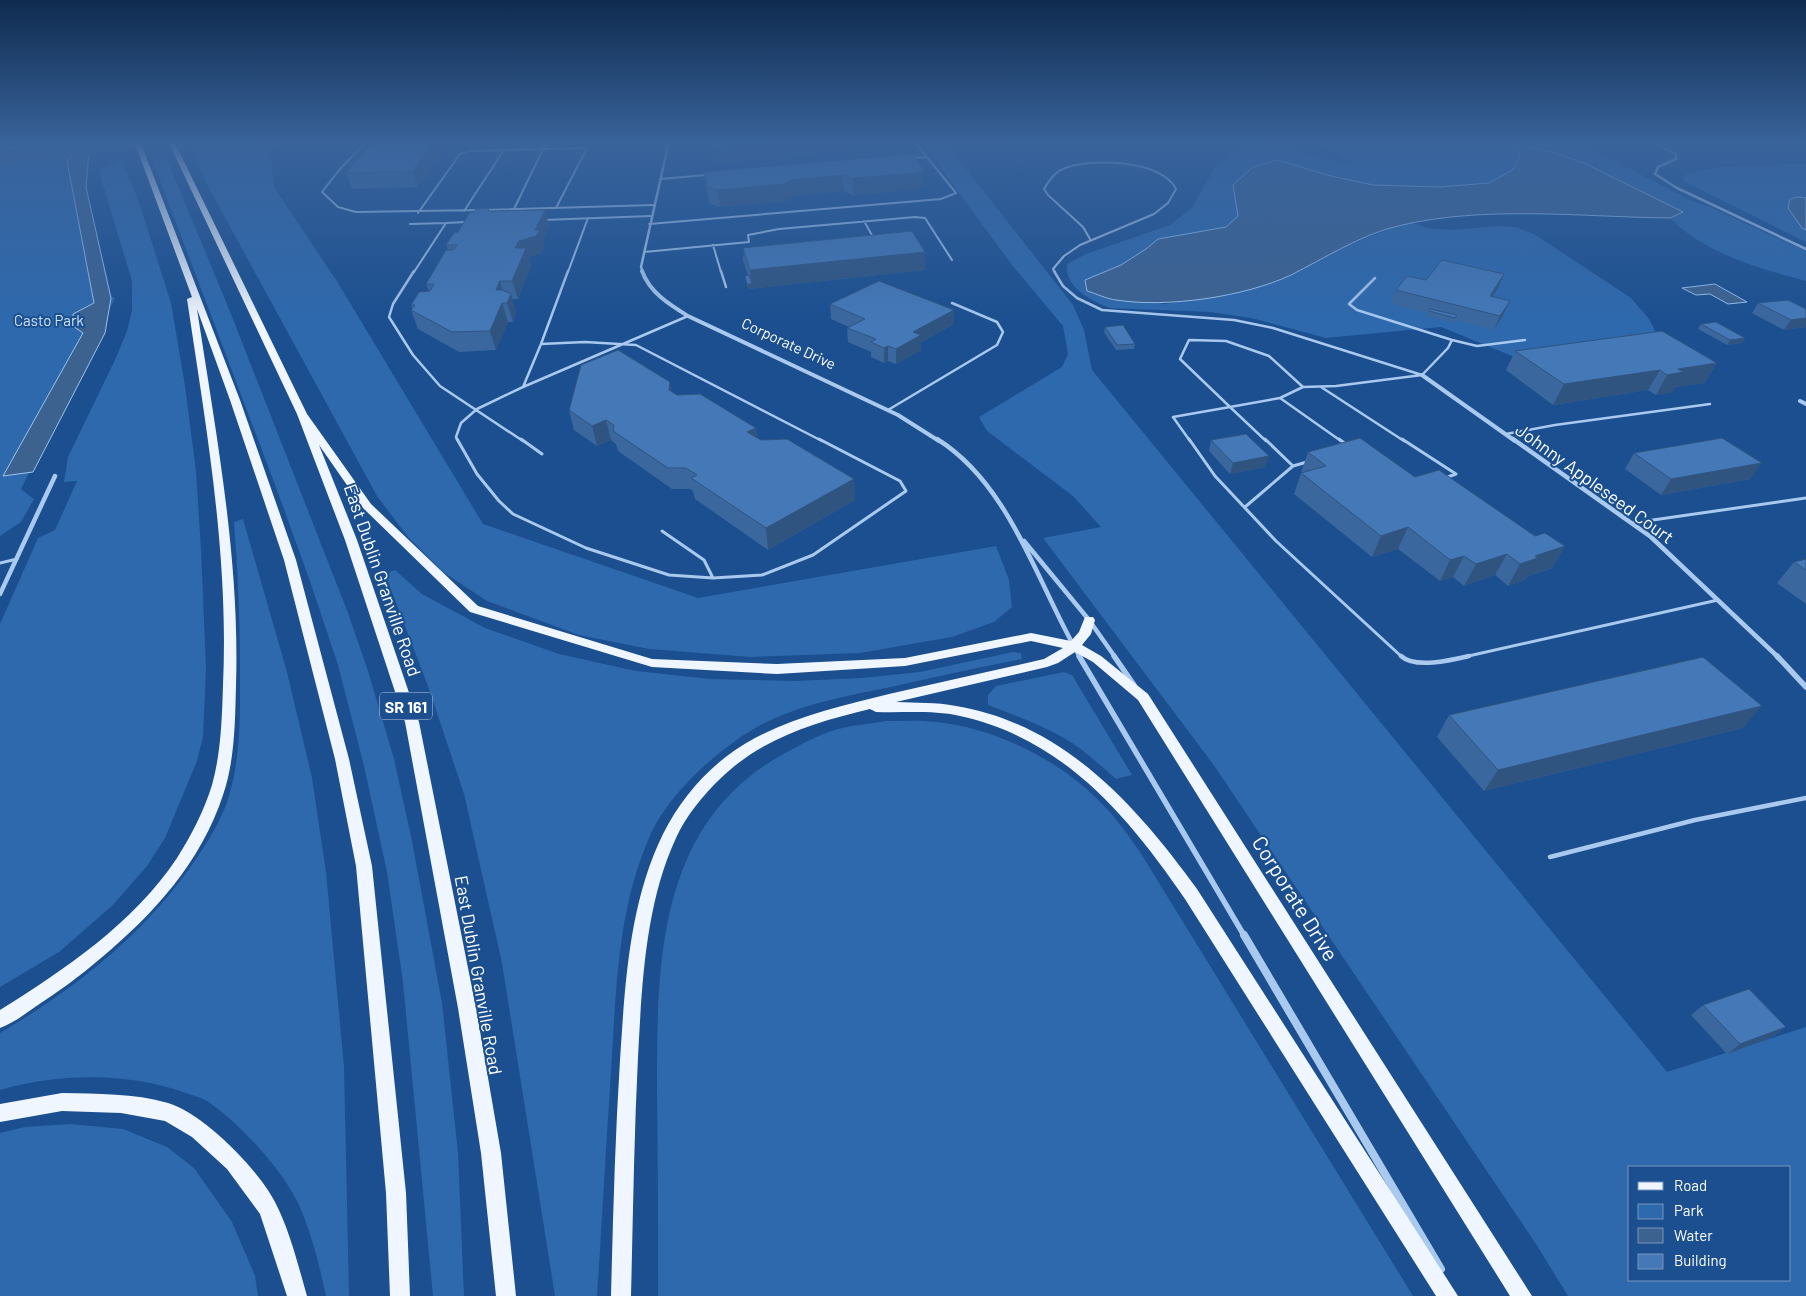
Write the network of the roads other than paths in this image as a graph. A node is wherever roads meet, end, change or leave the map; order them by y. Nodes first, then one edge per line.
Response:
1 (159, 201) edge
2 (200, 201) edge
3 (332, 201) edge
4 (426, 201) edge
5 (470, 201) edge
6 (518, 201) edge
7 (559, 201) edge
8 (655, 201) edge
9 (911, 201) edge
10 (1057, 201) edge
11 (1169, 201) edge
12 (1706, 201) edge
13 (654, 205) junction
14 (556, 208) junction
15 (514, 209) junction
16 (464, 211) junction
17 (418, 213) junction
18 (651, 216) junction
19 (588, 218) junction
20 (540, 220) edge
21 (864, 221) junction
22 (474, 222) edge
23 (446, 223) junction
24 (410, 224) dead end
25 (649, 224) junction
26 (1090, 239) junction
27 (865, 240) edge
28 (749, 242) junction
29 (713, 245) junction
30 (752, 248) edge
31 (1806, 249) edge
32 (644, 252) junction
33 (952, 260) dead end
34 (187, 275) junction
35 (1375, 278) dead end
36 (726, 287) dead end
37 (952, 303) dead end
38 (688, 316) junction
39 (1452, 340) junction
40 (1525, 340) dead end
41 (623, 343) junction
42 (541, 344) junction
43 (1422, 375) junction
44 (1321, 386) junction
45 (523, 387) junction
46 (1303, 387) junction
47 (1280, 398) junction
48 (1806, 400) edge
49 (1710, 404) dead end
50 (1806, 404) edge
51 (1230, 407) junction
52 (477, 409) junction
53 (888, 410) junction
54 (302, 414) junction
55 (1506, 434) junction
56 (1343, 451) edge
57 (542, 454) dead end
58 (1310, 461) dead end
59 (1293, 466) junction
60 (55, 476) dead end
61 (1437, 480) edge
62 (1806, 498) edge
63 (1245, 507) junction
64 (1632, 523) junction
65 (662, 531) dead end
66 (1018, 534) junction
67 (17, 559) junction
68 (0, 562) edge
69 (713, 578) junction
70 (0, 594) edge
71 (1718, 600) junction
72 (1090, 620) junction
73 (1073, 646) junction
74 (1806, 686) edge
75 (1143, 697) junction
76 (856, 707) junction
77 (1806, 798) edge
78 (1550, 857) dead end
79 (0, 1020) edge
80 (0, 1112) edge
81 (296, 1296) edge
82 (400, 1296) edge
83 (506, 1296) edge
84 (621, 1296) edge
85 (1448, 1296) edge
86 (1456, 1296) edge
87 (1522, 1296) edge

1 - 34 main road
2 - 54 main road, East Dublin Granville Road / SR 161
3 - 17 lane
4 - 17 lane
5 - 16 lane
6 - 15 lane
7 - 14 lane
8 - 13 street, Corporate Drive
9 - 25 lane
10 - 26 lane
11 - 26 lane
12 - 31 street
13 - 14 lane
13 - 18 street, Corporate Drive
14 - 15 lane
15 - 16 lane
16 - 17 lane
18 - 19 lane
18 - 25 street, Corporate Drive
19 - 20 lane
19 - 42 lane
21 - 27 lane
21 - 28 lane
21 - 33 lane
22 - 23 lane
23 - 24 lane
23 - 52 lane
25 - 32 street, Corporate Drive
26 - 43 lane
28 - 29 lane
28 - 30 lane
29 - 32 lane
29 - 36 lane
32 - 38 street, Corporate Drive
34 - 79 main road
34 - 82 main road
35 - 39 lane
37 - 53 lane
38 - 41 lane
38 - 53 street, Corporate Drive
39 - 40 lane
39 - 43 lane
41 - 42 lane
41 - 45 lane
41 - 69 lane
42 - 45 lane
43 - 44 lane
43 - 55 street, Johnny Appleseed Court
44 - 46 lane
44 - 61 lane
45 - 52 lane
46 - 47 lane
46 - 51 lane
47 - 51 lane
47 - 56 lane
48 - 50 street
49 - 55 lane
51 - 59 lane
51 - 63 lane
52 - 57 lane
52 - 69 lane
53 - 66 street, Corporate Drive
54 - 73 main road
54 - 83 main road, East Dublin Granville Road / SR 161
55 - 64 street, Johnny Appleseed Court
58 - 59 lane
59 - 63 lane
60 - 67 street
62 - 64 lane
63 - 71 lane
64 - 71 street, Johnny Appleseed Court
65 - 69 lane
66 - 72 street, Corporate Drive
66 - 73 street, Corporate Drive
67 - 68 lane
67 - 70 street
71 - 74 street, Johnny Appleseed Court
72 - 73 main road
72 - 75 street, Corporate Drive
73 - 75 main road
73 - 76 main road
73 - 86 street, Corporate Drive
75 - 87 main road, Corporate Drive
76 - 84 main road
76 - 85 main road
77 - 78 lane
80 - 81 main road

